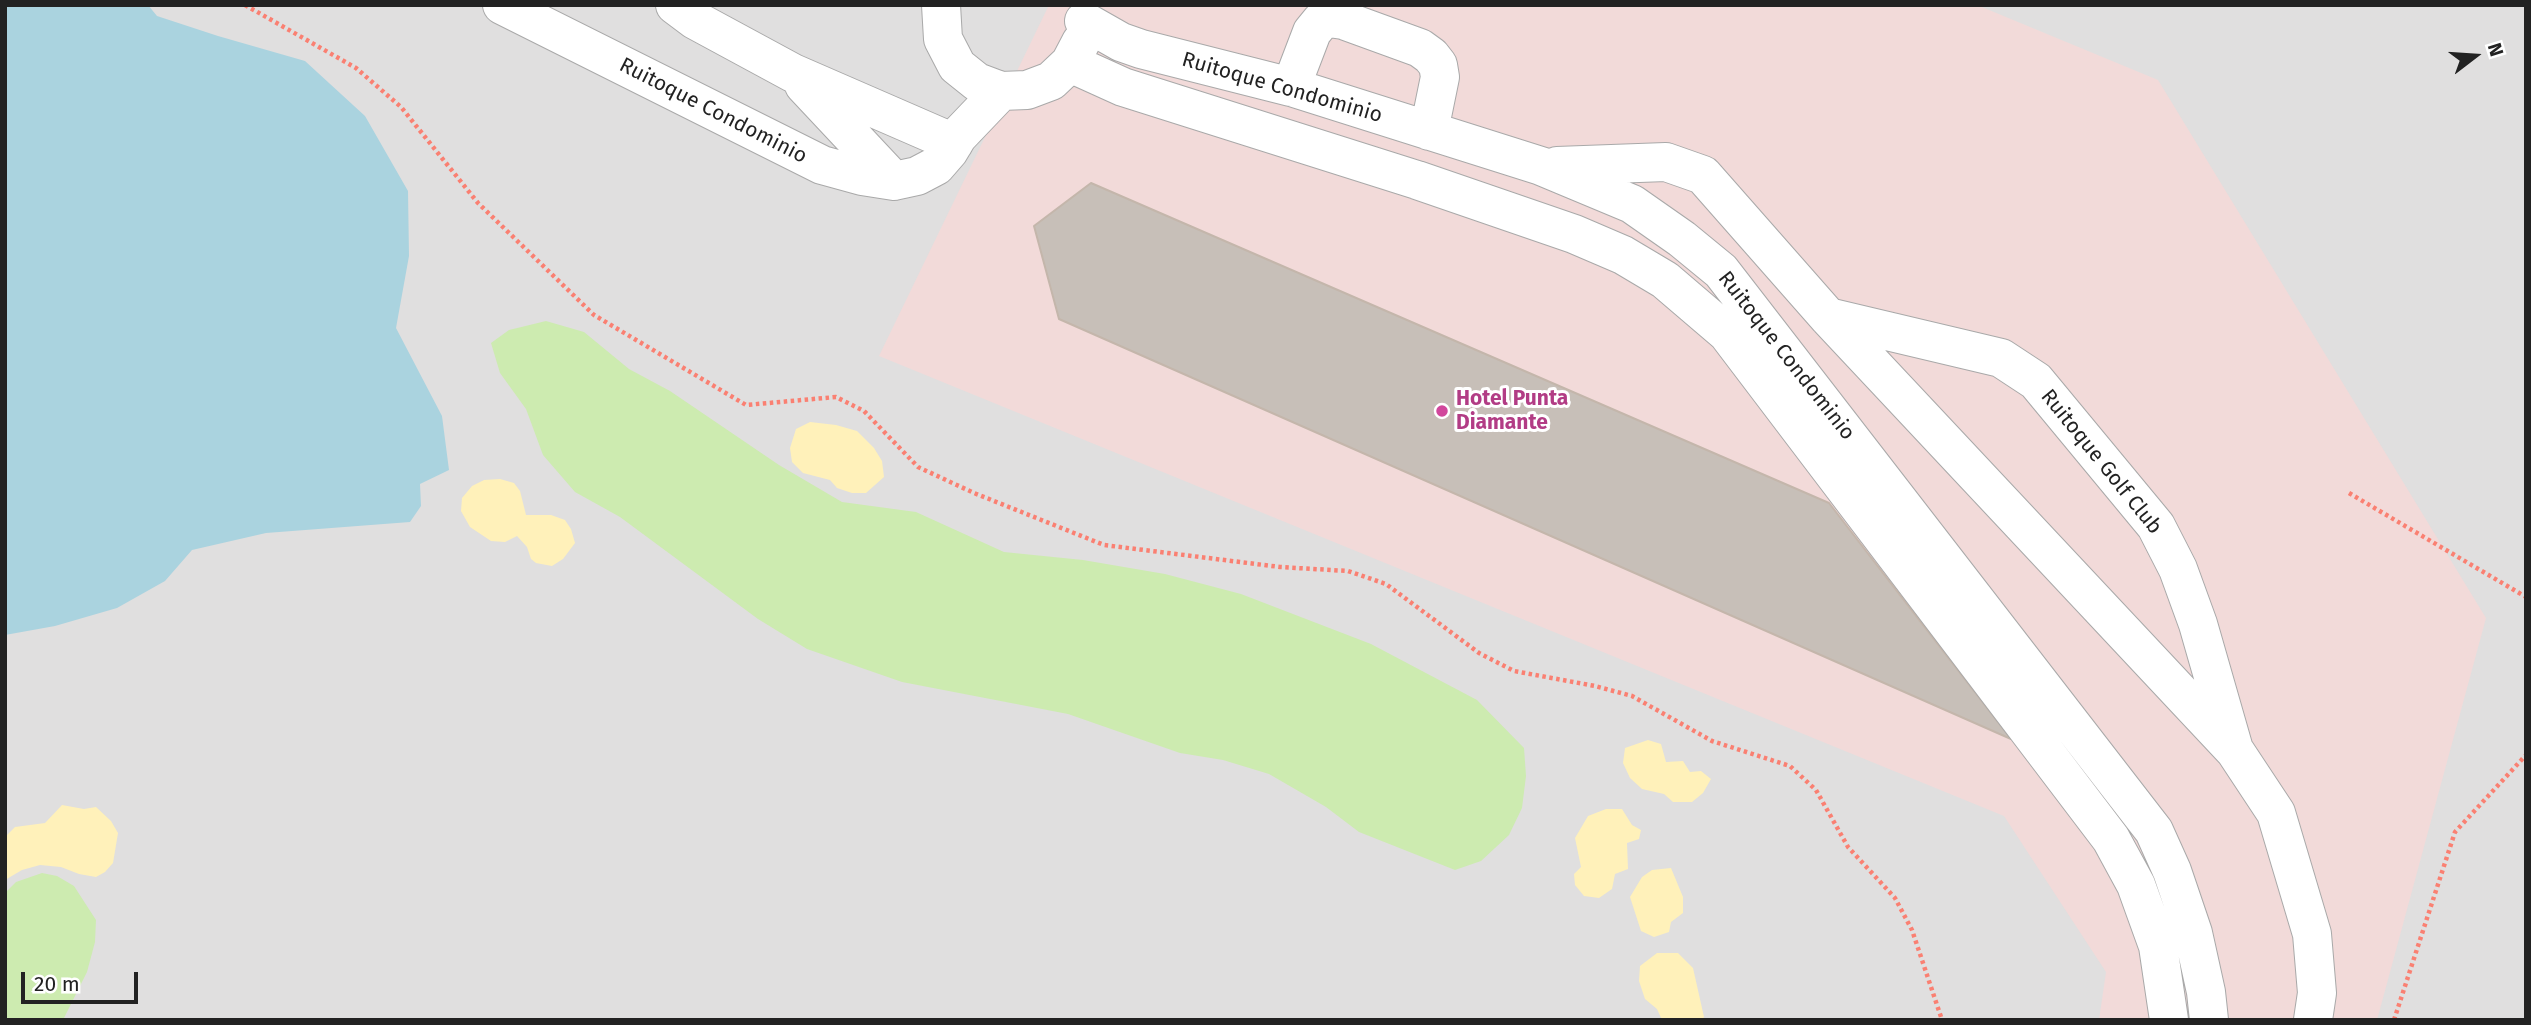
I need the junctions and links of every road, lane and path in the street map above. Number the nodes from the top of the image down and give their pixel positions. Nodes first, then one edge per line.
1 (245, 5) edge
2 (502, 5) edge
3 (675, 5) edge
4 (942, 6) edge
5 (1082, 13) edge
6 (1070, 63) junction
7 (957, 66) junction
8 (793, 73) junction
9 (1291, 87) junction
10 (1001, 91) junction
11 (1429, 131) junction
12 (956, 139) junction
13 (1541, 166) junction
14 (894, 181) junction
15 (1828, 317) junction
16 (2349, 493) dead end
17 (2526, 597) edge
18 (2235, 751) junction
19 (2526, 755) edge
20 (1942, 1020) edge
21 (2169, 1020) edge
22 (2209, 1020) edge
23 (2314, 1020) edge
24 (2394, 1020) edge

1 - 20 path
2 - 14 street, Ruitoque Condominio
3 - 8 street
4 - 7 street
5 - 6 street, Ruitoque Condominio
5 - 9 street, Ruitoque Condominio
6 - 10 street
6 - 21 street, Ruitoque Condominio
7 - 10 street
7 - 12 street
8 - 12 street
8 - 14 street
9 - 11 street, Ruitoque Condominio
9 - 11 street
10 - 12 street, Ruitoque Condominio
11 - 13 street, Ruitoque Condominio
12 - 14 street, Ruitoque Condominio
13 - 15 street, Ruitoque Golf Club
13 - 22 street, Ruitoque Condominio
15 - 18 street, Ruitoque Golf Club
15 - 18 street, Ruitoque Golf Club
16 - 17 path
18 - 23 street, Ruitoque Golf Club
19 - 24 path

